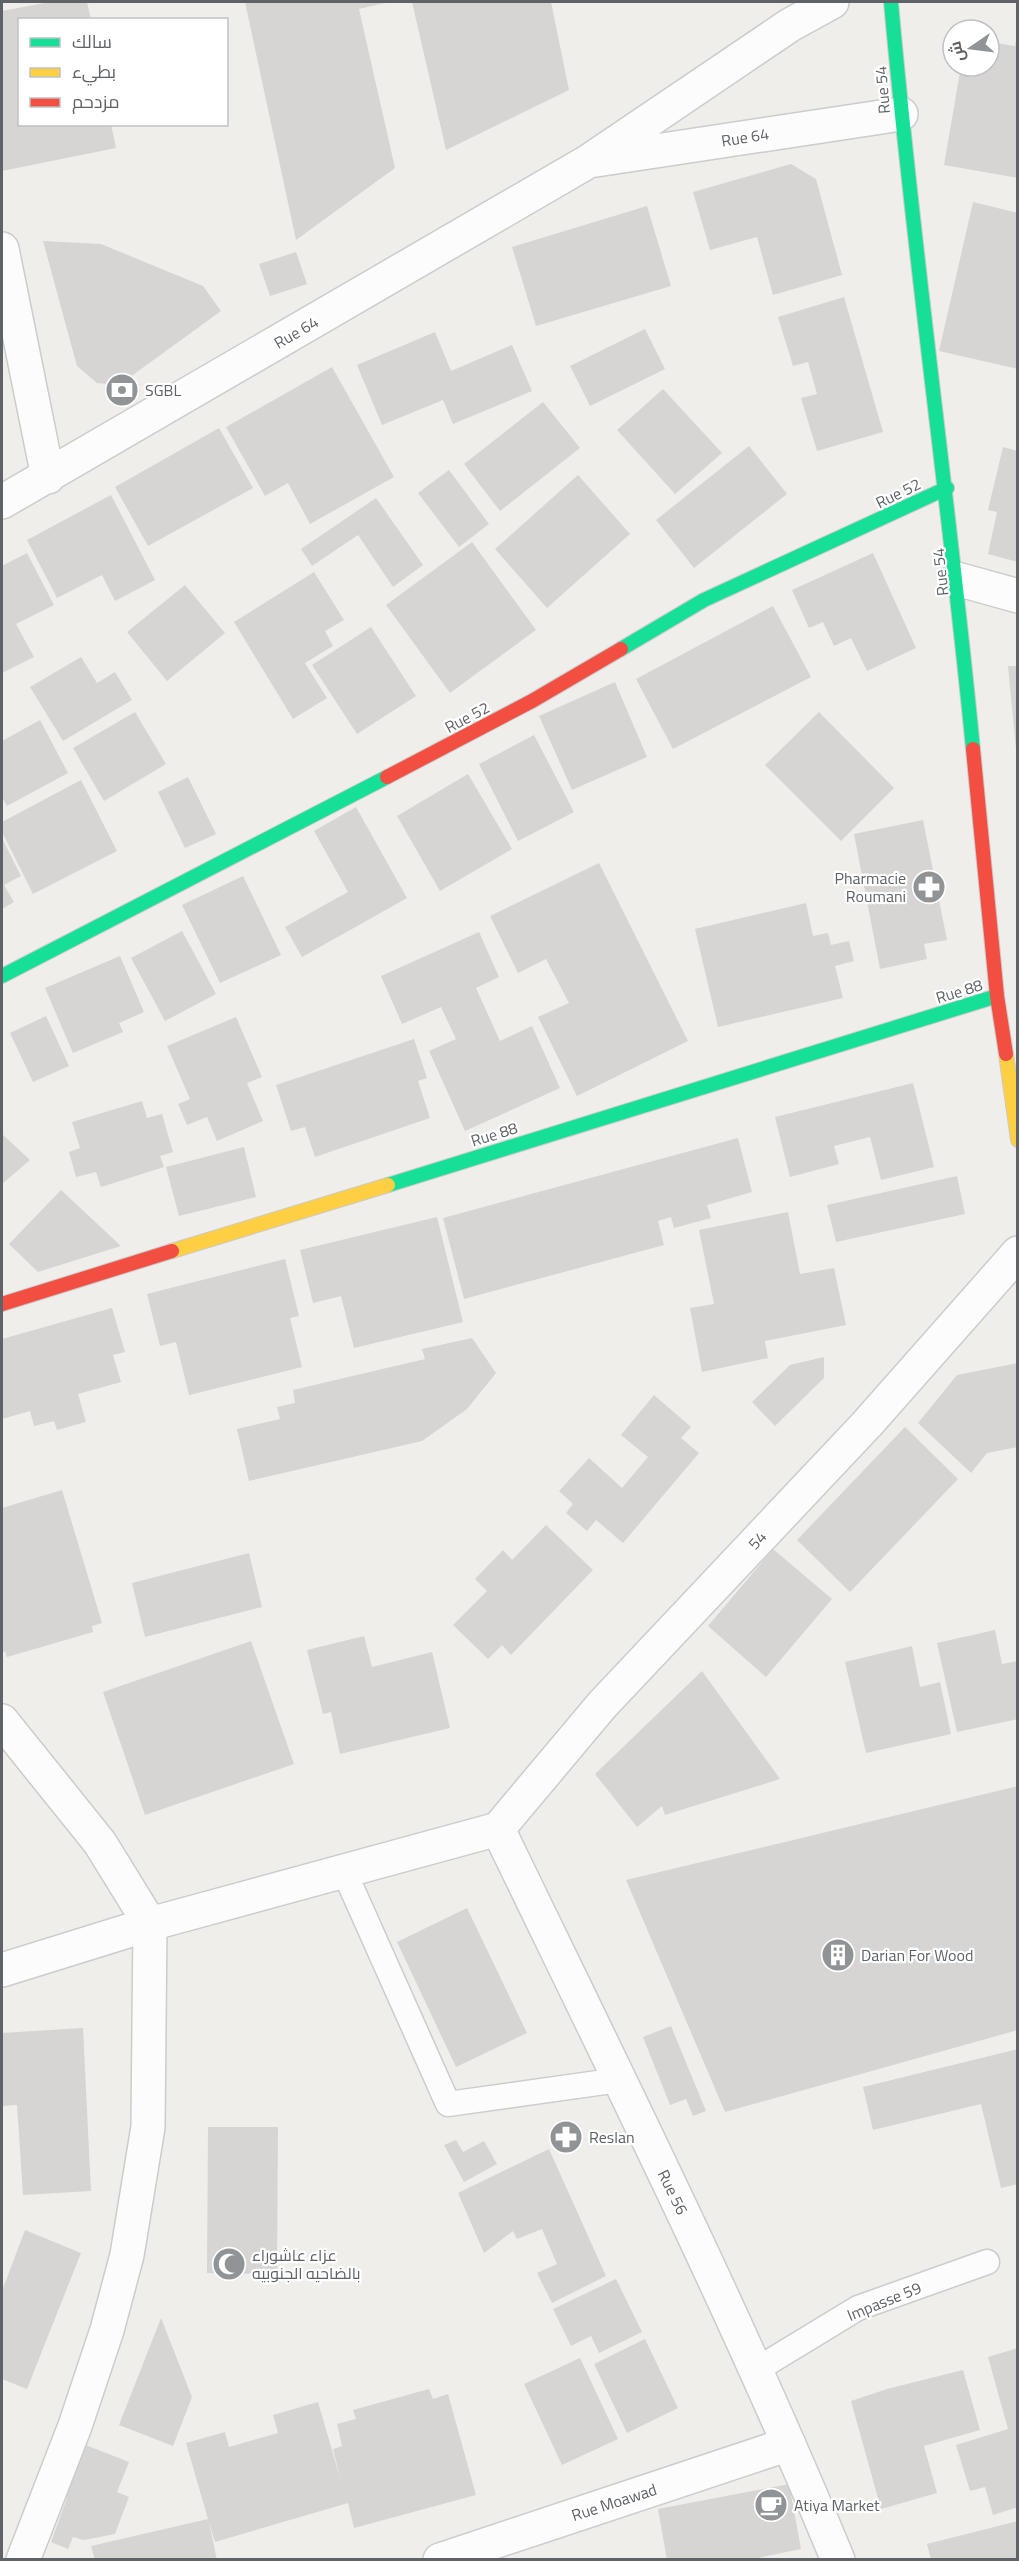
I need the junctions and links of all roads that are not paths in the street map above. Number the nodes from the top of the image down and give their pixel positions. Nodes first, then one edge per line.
1 (832, 2) edge
2 (891, 2) edge
3 (901, 114) junction
4 (589, 161) junction
5 (2, 249) edge
6 (48, 477) junction
7 (947, 488) junction
8 (2, 502) edge
9 (957, 579) junction
10 (1017, 596) edge
11 (2, 975) edge
12 (997, 996) junction
13 (1017, 1140) edge
14 (1017, 1253) edge
15 (2, 1304) edge
16 (2, 1721) edge
17 (498, 1828) junction
18 (344, 1871) junction
19 (150, 1923) junction
20 (2, 1970) edge
21 (619, 2080) junction
22 (987, 2262) dead end
23 (756, 2370) junction
24 (789, 2444) junction
25 (23, 2559) edge
26 (440, 2559) edge
27 (838, 2559) edge

1 - 4 street, Rue 64
2 - 3 street, Rue 54
3 - 4 street, Rue 64
3 - 7 street, Rue 54
4 - 6 street, Rue 64
5 - 6 street
6 - 8 street, Rue 64
7 - 9 street, Rue 54
7 - 11 street, Rue 52
9 - 10 street
9 - 12 street, Rue 54
12 - 13 street, Rue 54
12 - 15 street, Rue 88
14 - 17 street, 54
16 - 19 street
17 - 18 street
17 - 21 street, Rue 56
18 - 19 street
18 - 21 lane
19 - 20 street
19 - 25 street
21 - 23 street, Rue 56
22 - 23 lane, Impasse 59
23 - 24 street, Rue 56
24 - 26 street, Rue Moawad
24 - 27 street, Rue 56

